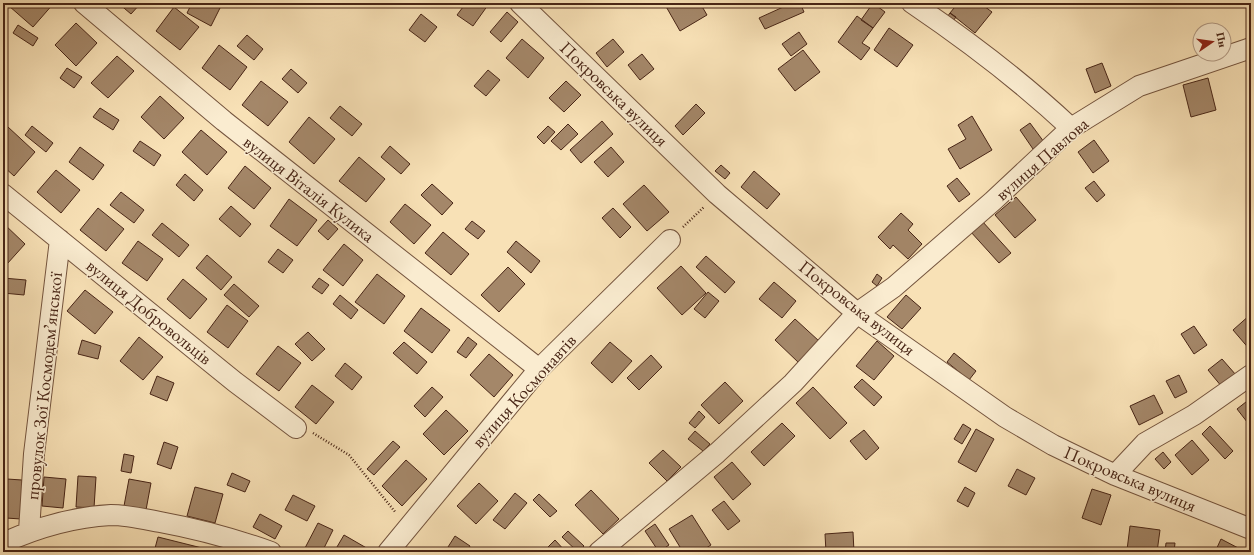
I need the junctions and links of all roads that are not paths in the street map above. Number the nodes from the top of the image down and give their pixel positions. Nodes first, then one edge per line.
1 (84, 3) edge
2 (520, 3) edge
3 (912, 3) edge
4 (1251, 48) edge
5 (1071, 128) junction
6 (3, 194) edge
7 (60, 240) junction
8 (670, 240) road end
9 (857, 313) junction
10 (538, 369) junction
11 (1251, 375) edge
12 (296, 428) road end
13 (1115, 475) junction
14 (1251, 529) edge
15 (29, 531) junction
16 (3, 543) edge
17 (271, 552) edge
18 (388, 552) edge
19 (599, 552) edge

1 - 10 street, вулиця Віталія Кулика
2 - 9 street, Покровська вулиця
3 - 5 street
4 - 5 street, вулиця Павлова
5 - 9 street, вулиця Павлова
6 - 7 street, вулиця Добровольців
7 - 12 street, вулиця Добровольців
7 - 15 street, провулок Зої Космодемʼянської
8 - 10 street, вулиця Космонавтів
9 - 13 street, Покровська вулиця
9 - 19 street, вулиця Павлова
10 - 18 street, вулиця Космонавтів
11 - 13 street
13 - 14 street, Покровська вулиця
15 - 16 street
15 - 17 street

